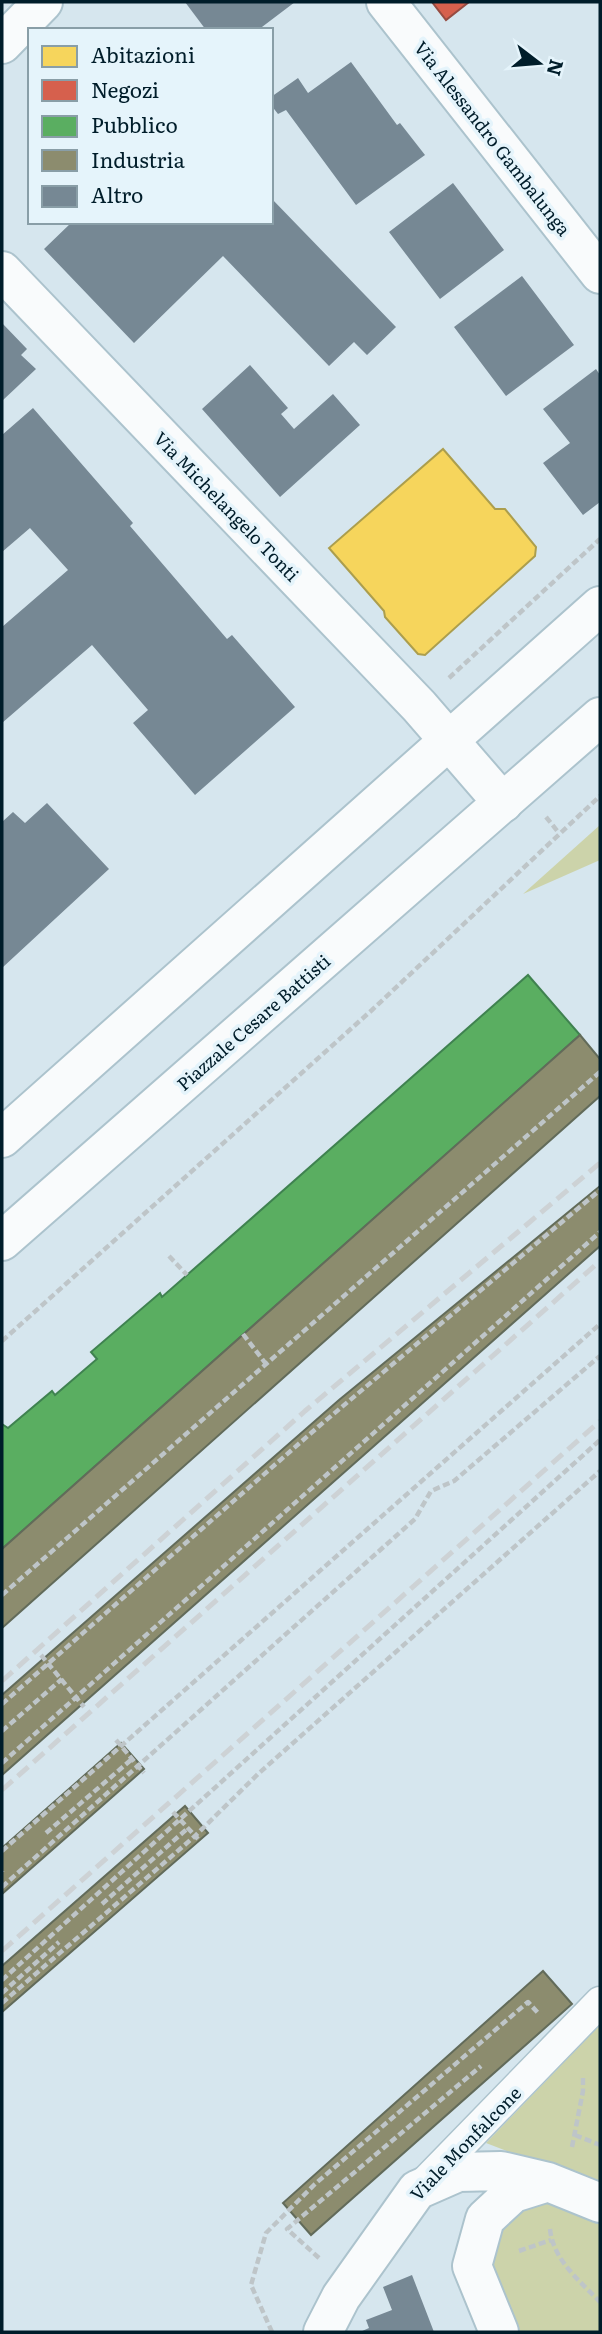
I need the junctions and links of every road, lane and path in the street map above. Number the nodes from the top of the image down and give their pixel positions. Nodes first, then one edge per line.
1 (43, 2) edge
2 (386, 2) edge
3 (2, 44) edge
4 (2, 271) edge
5 (600, 274) edge
6 (600, 606) edge
7 (600, 717) edge
8 (450, 742) junction
9 (600, 796) edge
10 (503, 803) junction
11 (600, 1072) edge
12 (2, 1138) edge
13 (600, 1190) edge
14 (600, 1232) edge
15 (2, 1241) edge
16 (169, 1256) dead end
17 (187, 1275) dead end
18 (600, 1324) edge
19 (243, 1334) dead end
20 (2, 1341) edge
21 (600, 1356) edge
22 (267, 1364) junction
23 (600, 1440) edge
24 (600, 1471) edge
25 (2, 1595) edge
26 (41, 1655) dead end
27 (49, 1663) junction
28 (62, 1679) junction
29 (77, 1698) junction
30 (2, 1704) edge
31 (84, 1707) dead end
32 (2, 1731) edge
33 (116, 1740) dead end
34 (121, 1745) junction
35 (132, 1759) junction
36 (2, 1763) edge
37 (138, 1766) junction
38 (144, 1773) dead end
39 (173, 1812) dead end
40 (179, 1818) junction
41 (188, 1828) junction
42 (46, 1833) dead end
43 (197, 1838) junction
44 (2, 1851) edge
45 (2, 1887) edge
46 (102, 1904) dead end
47 (59, 1942) dead end
48 (2, 1980) edge
49 (2, 1993) edge
50 (600, 2002) edge
51 (2, 2003) edge
52 (540, 2017) dead end
53 (489, 2059) dead end
54 (575, 2135) dead end
55 (600, 2145) edge
56 (548, 2182) junction
57 (417, 2190) junction
58 (600, 2203) edge
59 (349, 2285) junction
60 (272, 2332) edge
61 (323, 2332) edge
62 (499, 2332) edge

1 - 3 street
2 - 5 street, Via Alessandro Gambalunga
4 - 8 street, Via Michelangelo Tonti
6 - 8 street
7 - 10 street, Piazzale Cesare Battisti
8 - 10 street
8 - 12 street
9 - 20 path
10 - 15 street, Piazzale Cesare Battisti
11 - 22 path
13 - 27 path
14 - 29 path
16 - 17 path
18 - 34 path
19 - 22 path
21 - 37 path
22 - 25 path
23 - 40 path
24 - 43 path
26 - 27 path
27 - 28 path
27 - 30 path
28 - 29 path
28 - 32 path
29 - 31 path
29 - 36 path
33 - 34 path
34 - 35 path
34 - 44 path
35 - 37 path
35 - 42 path
37 - 38 path
37 - 45 path
39 - 40 path
40 - 41 path
40 - 48 path
41 - 43 path
41 - 46 path
43 - 51 path
47 - 49 path
50 - 57 street, Viale Monfalcone
52 - 60 path
53 - 59 path
54 - 55 path
56 - 57 street
56 - 58 street
56 - 62 street
57 - 59 street, Viale Monfalcone
59 - 61 street, Viale Monfalcone

